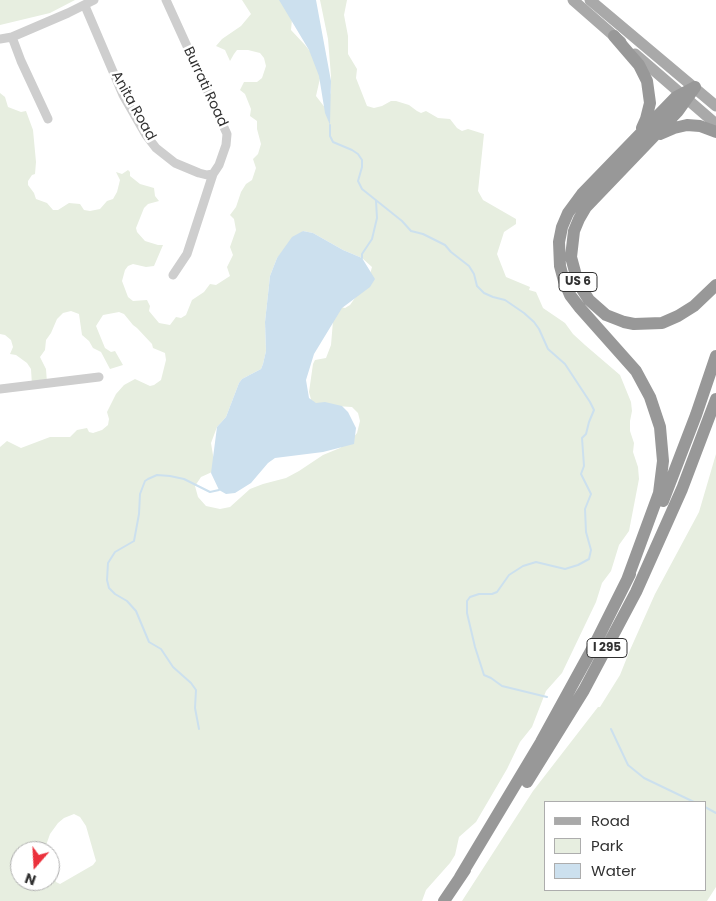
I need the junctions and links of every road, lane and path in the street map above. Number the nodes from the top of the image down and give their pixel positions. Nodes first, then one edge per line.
1 (94, 0) edge
2 (166, 0) edge
3 (573, 0) edge
4 (590, 0) edge
5 (85, 6) junction
6 (614, 36) junction
7 (12, 37) junction
8 (0, 39) edge
9 (695, 87) junction
10 (684, 97) junction
11 (716, 106) edge
12 (48, 119) dead end
13 (716, 124) edge
14 (716, 132) edge
15 (634, 140) junction
16 (648, 142) junction
17 (213, 174) junction
18 (174, 275) dead end
19 (716, 285) edge
20 (716, 356) edge
21 (99, 378) dead end
22 (0, 389) edge
23 (716, 399) edge
24 (627, 580) junction
25 (460, 877) junction
26 (444, 901) edge

1 - 5 street
2 - 17 street, Burrati Road
3 - 6 main road
4 - 9 main road
5 - 7 street
5 - 17 street, Anita Road
6 - 10 main road
6 - 15 highway
7 - 8 street
7 - 12 street
9 - 10 highway
9 - 11 main road
10 - 13 main road
10 - 15 highway
10 - 16 highway
14 - 16 highway
15 - 24 highway
16 - 19 highway, US 6
17 - 18 street, Burrati Road
20 - 24 highway
21 - 22 street
23 - 25 highway, I 295
24 - 25 highway
25 - 26 highway, I 295

